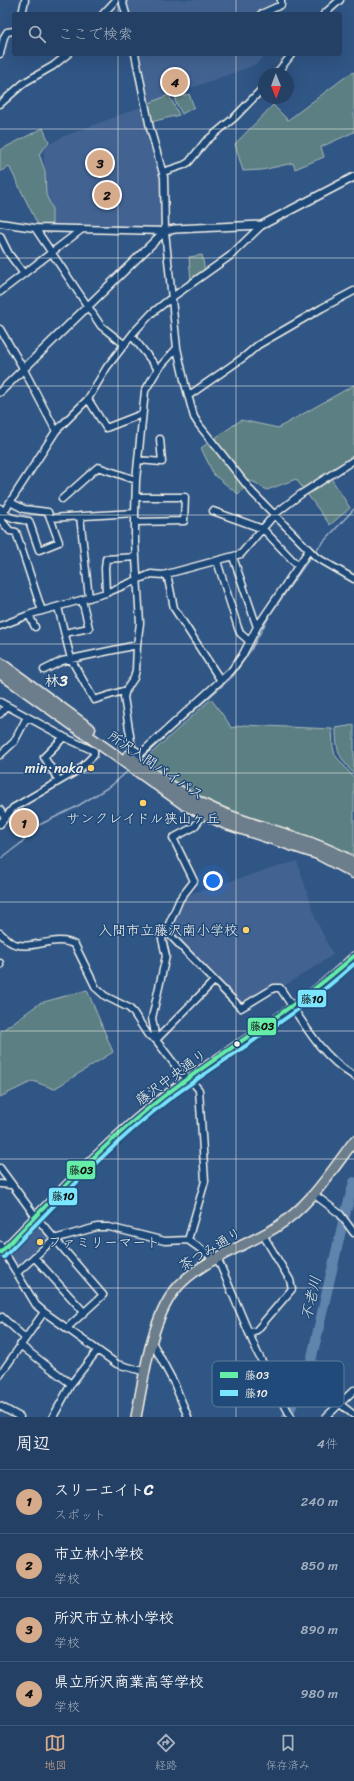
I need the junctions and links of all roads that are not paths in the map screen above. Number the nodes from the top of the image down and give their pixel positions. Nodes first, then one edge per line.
1 (24, 0) edge
2 (116, 0) edge
3 (122, 0) edge
4 (281, 0) edge
5 (340, 0) edge
6 (22, 12) edge
7 (105, 12) edge
8 (125, 12) edge
9 (262, 12) edge
10 (326, 12) edge
11 (12, 31) edge
12 (0, 54) edge
13 (66, 56) edge
14 (135, 56) edge
15 (290, 56) edge
16 (280, 68) edge
17 (258, 93) edge
18 (0, 104) edge
19 (163, 172) junction
20 (354, 176) edge
21 (0, 223) edge
22 (262, 225) junction
23 (35, 228) junction
24 (81, 230) junction
25 (165, 231) junction
26 (0, 236) edge
27 (52, 252) junction
28 (24, 274) junction
29 (354, 291) edge
30 (0, 292) edge
31 (171, 298) junction
32 (88, 305) junction
33 (0, 329) edge
34 (132, 336) junction
35 (125, 345) junction
36 (177, 348) junction
37 (24, 368) junction
38 (158, 369) junction
39 (0, 392) edge
40 (188, 396) junction
41 (88, 399) junction
42 (142, 414) junction
43 (56, 431) junction
44 (160, 439) dead end
45 (138, 460) junction
46 (354, 460) edge
47 (136, 480) junction
48 (136, 497) junction
49 (62, 499) dead end
50 (10, 502) junction
51 (1, 510) edge
52 (213, 510) dead end
53 (135, 513) junction
54 (275, 514) junction
55 (80, 516) junction
56 (50, 518) junction
57 (0, 520) edge
58 (135, 522) junction
59 (263, 529) junction
60 (309, 550) junction
61 (233, 556) junction
62 (136, 558) junction
63 (217, 561) junction
64 (298, 566) junction
65 (167, 574) junction
66 (137, 579) junction
67 (354, 579) edge
68 (106, 593) junction
69 (89, 598) junction
70 (82, 600) junction
71 (58, 607) junction
72 (42, 611) junction
73 (29, 615) junction
74 (0, 626) edge
75 (35, 627) dead end
76 (257, 627) junction
77 (65, 633) junction
78 (249, 641) junction
79 (137, 645) junction
80 (71, 659) junction
81 (0, 663) edge
82 (44, 670) dead end
83 (0, 672) edge
84 (221, 681) junction
85 (126, 690) junction
86 (0, 702) edge
87 (7, 706) junction
88 (0, 714) edge
89 (27, 717) junction
90 (83, 732) junction
91 (64, 737) junction
92 (76, 742) junction
93 (0, 755) edge
94 (135, 762) junction
95 (59, 781) junction
96 (0, 810) edge
97 (206, 811) junction
98 (5, 818) junction
99 (0, 824) edge
100 (354, 864) edge
101 (354, 873) edge
102 (166, 931) junction
103 (0, 933) edge
104 (354, 956) edge
105 (214, 981) junction
106 (293, 1007) junction
107 (156, 1040) junction
108 (354, 1076) edge
109 (188, 1079) junction
110 (354, 1141) edge
111 (0, 1168) edge
112 (0, 1184) edge
113 (11, 1185) junction
114 (315, 1195) junction
115 (36, 1217) junction
116 (353, 1231) edge
117 (263, 1235) junction
118 (54, 1239) junction
119 (188, 1240) junction
120 (1, 1249) edge
121 (34, 1258) junction
122 (216, 1259) junction
123 (18, 1272) junction
124 (44, 1312) junction
125 (84, 1312) junction
126 (0, 1319) edge
127 (67, 1328) junction
128 (249, 1333) junction
129 (25, 1338) junction
130 (152, 1342) junction
131 (20, 1345) junction
132 (97, 1350) junction
133 (262, 1361) edge
134 (146, 1372) junction
135 (0, 1375) edge
136 (71, 1384) junction
137 (354, 1390) edge
138 (344, 1400) edge
139 (0, 1406) edge
140 (285, 1407) edge
141 (337, 1407) edge
142 (344, 1407) edge
143 (354, 1415) edge
144 (20, 1417) edge
145 (52, 1417) edge
146 (136, 1417) edge
147 (188, 1417) edge
148 (291, 1417) edge
149 (326, 1417) edge

1 - 6 street
2 - 7 street
3 - 8 street
4 - 9 street
5 - 10 street
11 - 12 street
13 - 18 street
14 - 19 street
15 - 16 street
17 - 19 street
19 - 25 street
20 - 22 street
21 - 23 street
22 - 25 street
22 - 31 street
23 - 24 street
23 - 27 street
24 - 25 street
24 - 27 street
25 - 31 street
25 - 32 street
26 - 28 street
27 - 28 street
27 - 32 street
28 - 30 street
29 - 40 street
31 - 34 street
31 - 36 street
32 - 35 street
32 - 37 street
33 - 37 street
34 - 35 street
34 - 38 street
35 - 41 street
36 - 38 street
36 - 40 street
37 - 39 street
37 - 43 street
38 - 42 street
40 - 54 street
41 - 42 street
41 - 43 street
42 - 45 street
43 - 50 street
44 - 45 street
45 - 47 street
46 - 54 street
47 - 48 street
47 - 49 street
48 - 53 street
48 - 58 street
50 - 51 street
50 - 56 street
51 - 56 street
51 - 57 street
52 - 59 street
53 - 55 street
53 - 58 street
54 - 59 street
54 - 60 street
55 - 56 street
55 - 69 street
57 - 72 street
58 - 62 street
59 - 61 street
59 - 64 street
60 - 64 street
60 - 67 street
61 - 63 street
61 - 76 street
62 - 66 street
62 - 68 street
63 - 65 street
63 - 78 street
64 - 76 street
65 - 66 street
65 - 84 street
66 - 68 street
66 - 79 street
68 - 69 street
69 - 70 street
70 - 71 street
70 - 77 street
71 - 72 street
71 - 77 street
72 - 73 street
73 - 74 street
73 - 75 street
76 - 78 street
77 - 80 street
78 - 84 street
79 - 80 street
79 - 85 street
80 - 82 street
80 - 85 street
81 - 94 highway, 所沢入間バイパス
83 - 90 highway, 所沢入間バイパス
84 - 94 street
85 - 94 street
86 - 87 street
87 - 88 street
87 - 89 street
89 - 91 street
89 - 93 street
90 - 92 street
90 - 94 highway, 所沢入間バイパス
91 - 92 street
91 - 95 street
92 - 95 street
94 - 97 highway, 所沢入間バイパス
95 - 98 street
96 - 98 street
97 - 100 highway, 所沢入間バイパス
97 - 101 highway, 所沢入間バイパス
97 - 102 street
98 - 99 street
102 - 105 street
102 - 107 street
103 - 107 street
104 - 106 street, 藤沢中央通り
105 - 106 street
105 - 107 street
106 - 108 street
106 - 109 street, 藤沢中央通り
107 - 109 street
109 - 115 street, 藤沢中央通り
109 - 119 street
110 - 114 main road, 茶つみ通り
111 - 113 street
112 - 113 street
113 - 115 street
114 - 116 street
114 - 117 main road, 茶つみ通り
115 - 118 street
115 - 120 street, 藤沢中央通り
117 - 122 main road, 茶つみ通り
117 - 128 street
118 - 119 street
118 - 121 street
118 - 125 street
119 - 122 street
120 - 123 street
121 - 123 street
121 - 125 street
122 - 128 street
122 - 130 main road, 茶つみ通り
123 - 124 street
124 - 127 street
124 - 129 street
125 - 127 street
126 - 129 street
127 - 132 street
128 - 133 street
129 - 131 street
130 - 134 main road, 茶つみ通り
130 - 147 street
131 - 135 street
131 - 136 street
132 - 134 street
132 - 136 street
134 - 146 main road, 茶つみ通り
136 - 145 street
137 - 138 street
139 - 144 street
140 - 148 street
141 - 149 street
142 - 143 street

